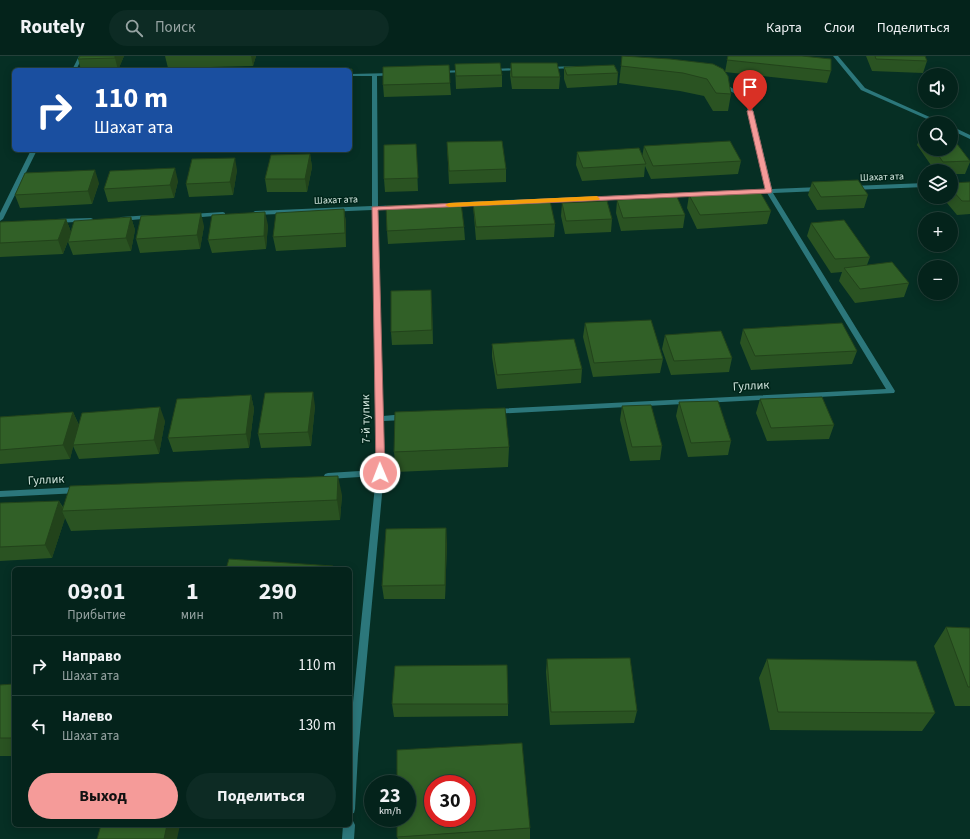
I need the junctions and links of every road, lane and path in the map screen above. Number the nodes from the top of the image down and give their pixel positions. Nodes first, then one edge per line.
1 (81, 56) edge
2 (835, 56) edge
3 (75, 68) edge
4 (544, 68) edge
5 (582, 68) edge
6 (528, 69) edge
7 (482, 70) edge
8 (474, 71) edge
9 (436, 72) edge
10 (374, 74) junction
11 (397, 74) edge
12 (352, 75) edge
13 (712, 79) edge
14 (924, 116) edge
15 (958, 131) edge
16 (970, 137) edge
17 (33, 152) edge
18 (918, 185) edge
19 (847, 188) edge
20 (823, 189) edge
21 (769, 191) junction
22 (745, 192) edge
23 (714, 194) edge
24 (493, 203) edge
25 (501, 203) edge
26 (446, 205) edge
27 (406, 207) edge
28 (375, 208) junction
29 (247, 213) edge
30 (231, 214) edge
31 (183, 216) edge
32 (159, 217) edge
33 (0, 219) edge
34 (112, 219) edge
35 (96, 220) edge
36 (48, 222) edge
37 (8, 223) edge
38 (0, 224) edge
39 (490, 413) edge
40 (411, 417) edge
41 (379, 419) junction
42 (380, 473) junction
43 (317, 477) edge
44 (87, 489) edge
45 (0, 494) edge
46 (352, 778) edge
47 (349, 827) edge
48 (348, 839) edge

1 - 3 street
2 - 14 street
4 - 5 street
6 - 7 street
8 - 9 street
10 - 11 street
10 - 12 street
10 - 28 street, 7-й тупик
13 - 21 street
15 - 16 street
17 - 33 street
18 - 19 street, Шахат ата
20 - 21 street
21 - 22 street
21 - 39 street, Гуллик
23 - 25 street
24 - 26 street
27 - 28 street, Шахат ата
28 - 29 street, Шахат ата
28 - 41 street, 7-й тупик
30 - 31 street
32 - 34 street
35 - 36 street
37 - 38 street
40 - 41 street
41 - 42 street, 7-й тупик
42 - 43 street
42 - 46 street, 7-й тупик
44 - 45 street, Гуллик
47 - 48 street

